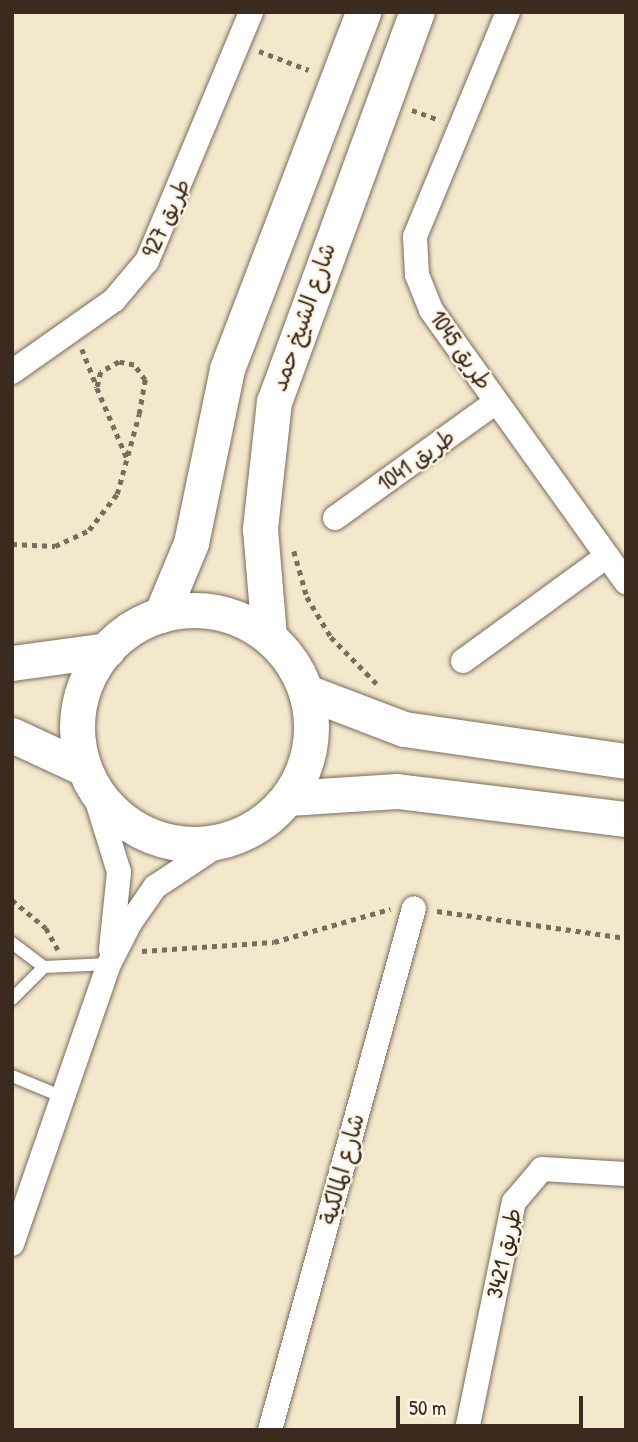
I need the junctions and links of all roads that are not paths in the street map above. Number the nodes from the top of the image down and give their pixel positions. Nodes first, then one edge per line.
1 (251, 12) edge
2 (363, 12) edge
3 (417, 12) edge
4 (508, 12) edge
5 (12, 372) edge
6 (496, 402) junction
7 (335, 518) dead end
8 (607, 556) junction
9 (626, 582) edge
10 (162, 615) junction
11 (269, 636) junction
12 (107, 650) junction
13 (463, 661) dead end
14 (12, 663) edge
15 (307, 692) junction
16 (12, 735) edge
17 (626, 761) edge
18 (87, 777) junction
19 (288, 798) junction
20 (626, 819) edge
21 (224, 841) junction
22 (414, 908) road end
23 (12, 943) edge
24 (109, 964) junction
25 (44, 967) junction
26 (12, 999) edge
27 (12, 1076) edge
28 (63, 1097) junction
29 (626, 1174) edge
30 (17, 1214) edge
31 (12, 1244) edge
32 (270, 1430) edge
33 (467, 1430) edge

1 - 5 street, طريق 927
2 - 10 main road
3 - 11 main road, شارع الشيخ حمد
4 - 6 street, طريق 1045
6 - 7 street, طريق 1041
6 - 8 street, طريق 1045
8 - 9 street, طريق 1045
8 - 13 street
10 - 11 main road
10 - 12 main road
11 - 15 main road
12 - 14 main road
12 - 18 main road
15 - 17 main road
15 - 19 main road
16 - 18 main road
18 - 21 main road
18 - 24 street
19 - 20 main road
19 - 21 main road
21 - 24 street
22 - 32 street, شارع المالكية
23 - 25 lane
24 - 25 lane
24 - 28 street
25 - 26 lane
27 - 28 lane
28 - 30 street
29 - 33 street, طريق 3421
30 - 31 street

